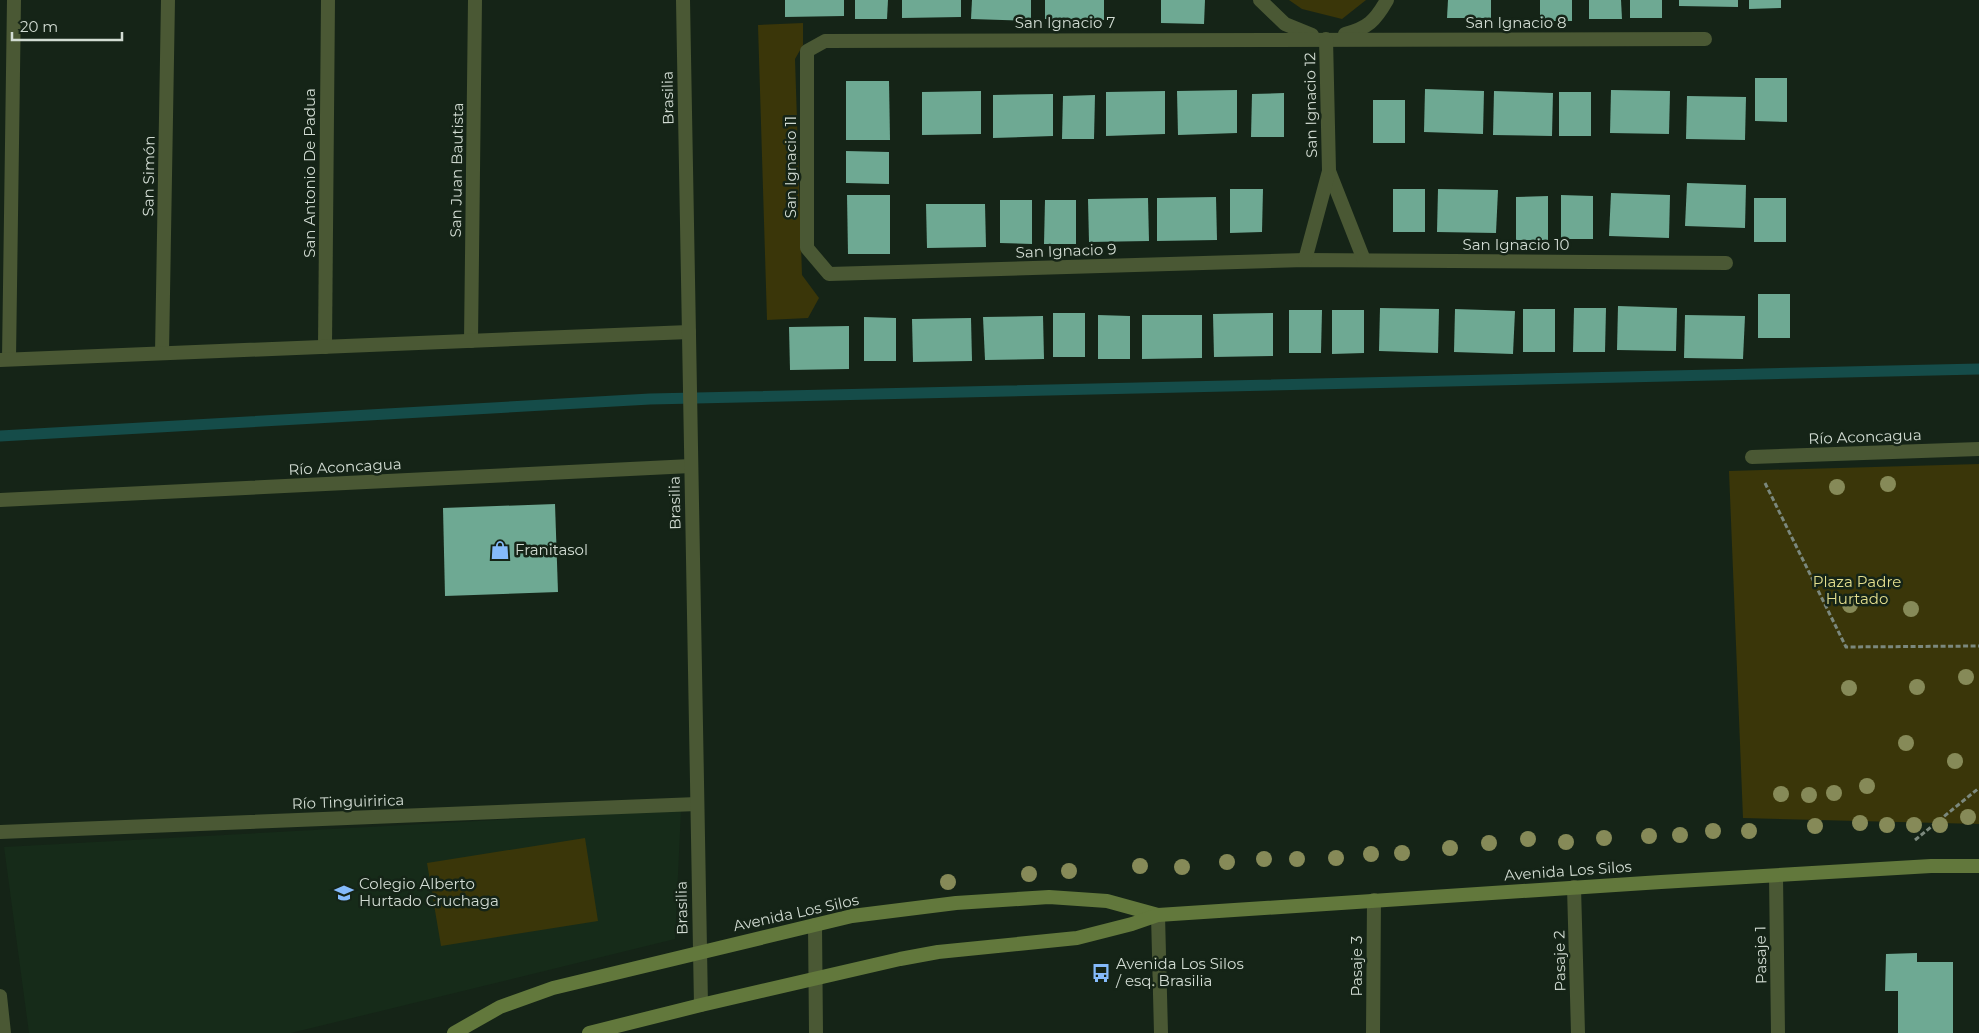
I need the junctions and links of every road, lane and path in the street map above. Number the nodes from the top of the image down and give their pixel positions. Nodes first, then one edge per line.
1 (14, 0) edge
2 (168, 0) edge
3 (328, 0) edge
4 (475, 0) edge
5 (682, 0) edge
6 (1260, 0) edge
7 (1387, 0) edge
8 (1326, 39) junction
9 (1705, 39) dead end
10 (808, 52) joint
11 (1329, 171) junction
12 (1305, 260) junction
13 (1364, 260) junction
14 (1726, 263) dead end
15 (829, 274) joint
16 (689, 332) junction
17 (471, 341) junction
18 (325, 347) junction
19 (162, 353) junction
20 (4, 359) edge
21 (1979, 449) edge
22 (1752, 457) joint
23 (691, 466) junction
24 (0, 500) edge
25 (1979, 646) edge
26 (1979, 788) edge
27 (697, 804) junction
28 (0, 832) edge
29 (1979, 866) edge
30 (1879, 869) junction
31 (1776, 876) junction
32 (1574, 887) junction
33 (1374, 900) junction
34 (1158, 915) junction
35 (815, 925) junction
36 (699, 952) junction
37 (815, 979) junction
38 (0, 996) edge
39 (701, 1005) junction
40 (4, 1033) edge
41 (454, 1033) edge
42 (589, 1033) edge
43 (816, 1033) edge
44 (1161, 1033) edge
45 (1372, 1033) edge
46 (1578, 1033) edge
47 (1778, 1033) edge

1 - 20 street
2 - 19 street, San Simón
3 - 18 street, San Antonio De Padua
4 - 17 street, San Juan Bautista
5 - 16 street, Brasilia
6 - 8 street, San Ignacio 12
7 - 8 street, San Ignacio 12
8 - 9 street, San Ignacio 8
8 - 10 street, San Ignacio 7
8 - 11 street, San Ignacio 12
10 - 15 street, San Ignacio 11
11 - 12 street, San Ignacio 12
11 - 13 street, San Ignacio 12
12 - 13 street, San Ignacio 10
12 - 15 street, San Ignacio 9
13 - 14 street, San Ignacio 10
16 - 17 street
16 - 23 street, Brasilia
17 - 18 street
18 - 19 street
19 - 20 street
21 - 22 street, Río Aconcagua
22 - 25 path
23 - 24 street, Río Aconcagua
23 - 27 street, Brasilia
26 - 30 path
27 - 28 street, Río Tinguiririca
27 - 36 street, Brasilia
29 - 30 main road, Avenida Los Silos
30 - 31 main road, Avenida Los Silos
31 - 32 main road, Avenida Los Silos
31 - 47 street, Pasaje 1
32 - 33 main road, Avenida Los Silos
32 - 46 street, Pasaje 2
33 - 34 main road, Avenida Los Silos
33 - 45 street, Pasaje 3
34 - 35 main road, Avenida Los Silos
34 - 37 main road, Avenida Los Silos
34 - 44 street
35 - 36 main road, Avenida Los Silos
35 - 37 street
36 - 39 street, Brasilia
36 - 41 main road, Avenida Los Silos
37 - 39 main road, Avenida Los Silos
37 - 43 street
38 - 40 street
39 - 42 main road, Avenida Los Silos

